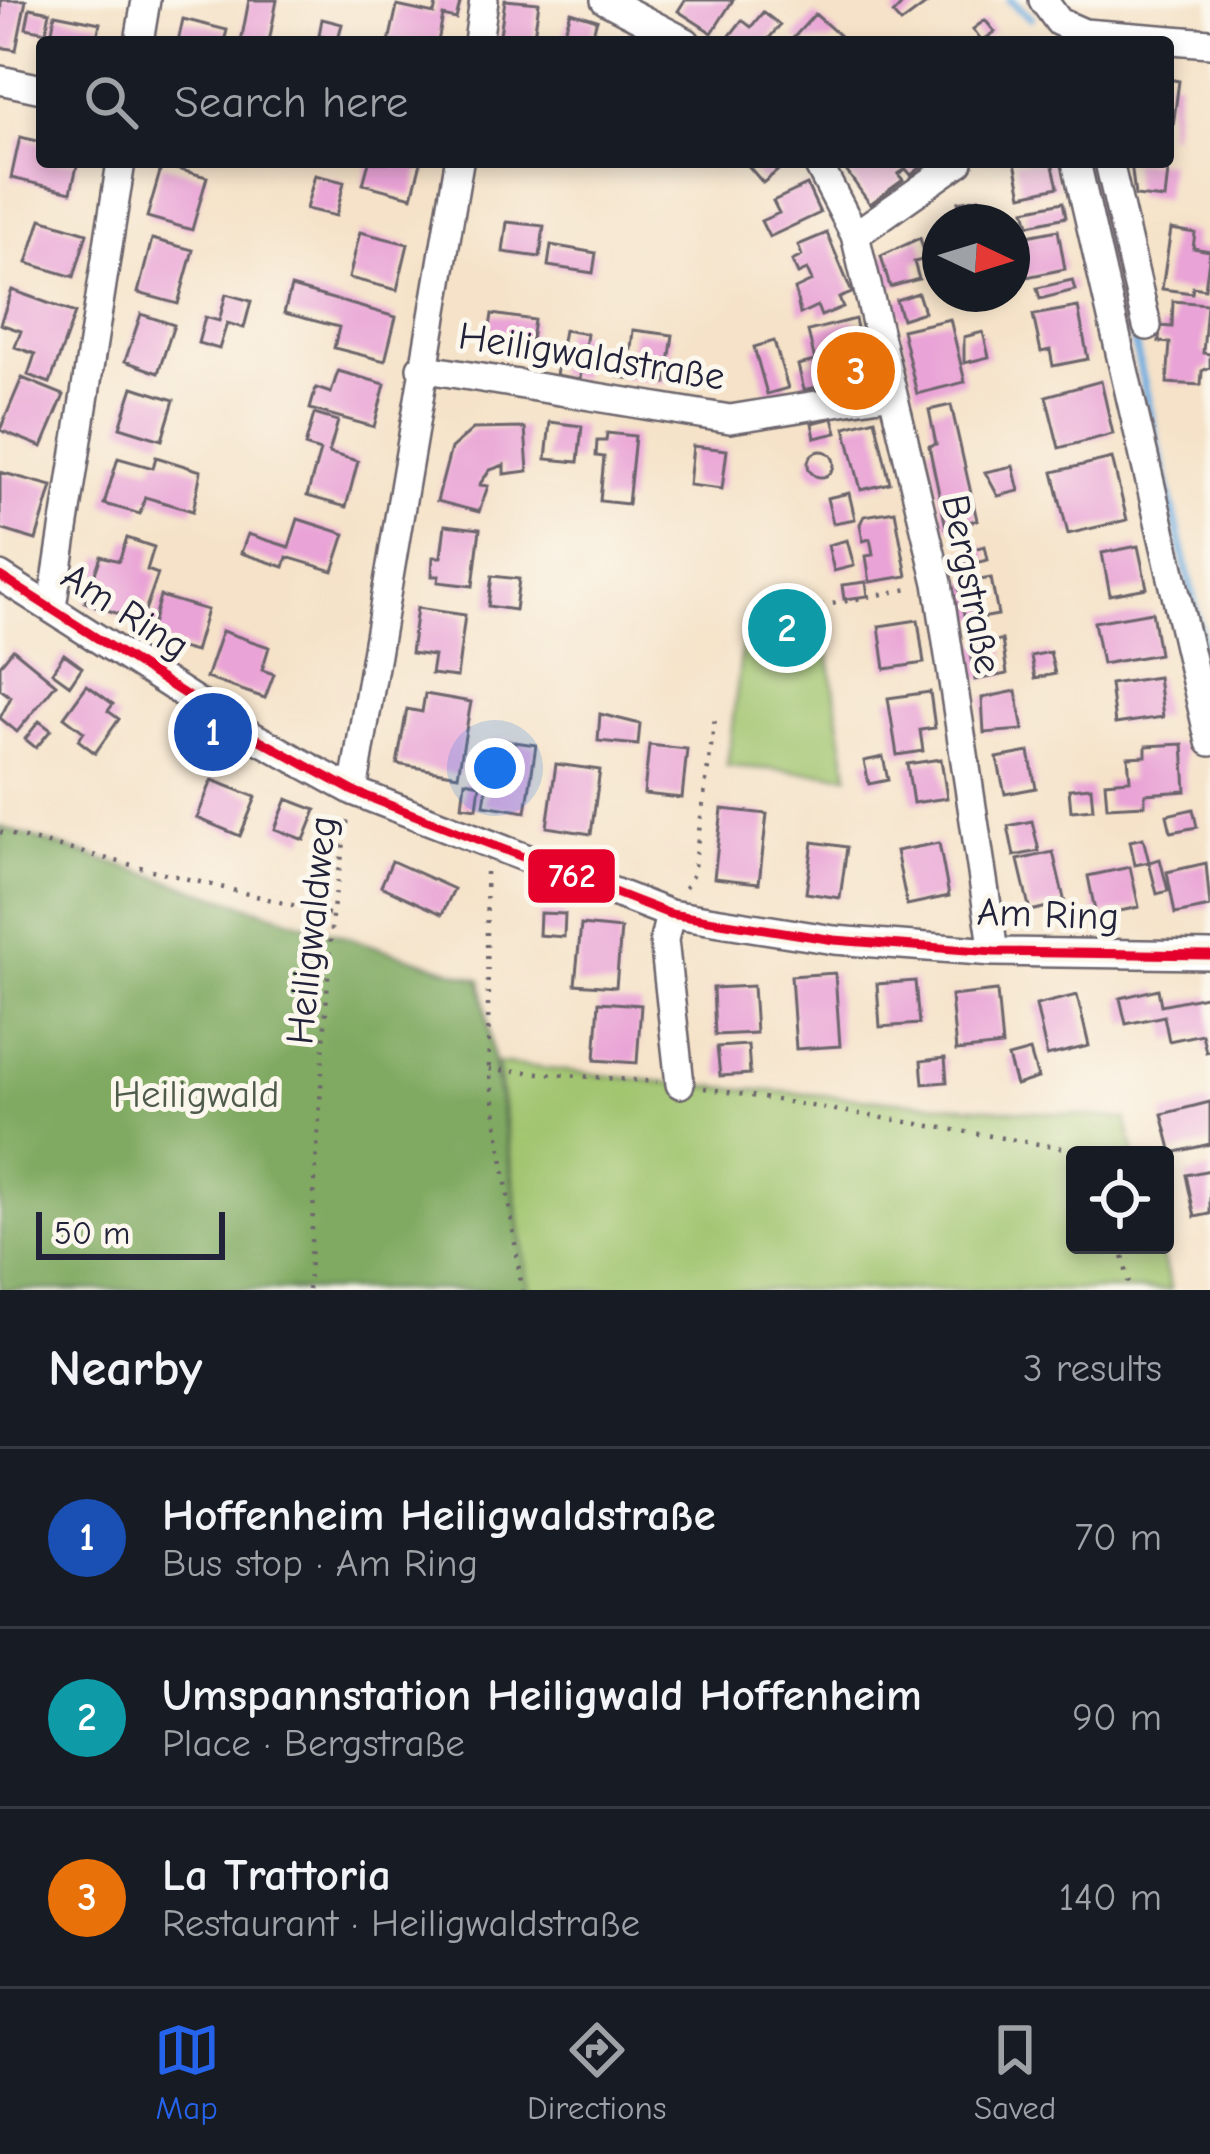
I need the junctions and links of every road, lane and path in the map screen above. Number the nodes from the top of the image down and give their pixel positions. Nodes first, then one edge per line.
1 (146, 0) edge
2 (484, 0) edge
3 (605, 0) edge
4 (1064, 28) edge
5 (141, 36) edge
6 (479, 36) edge
7 (674, 36) edge
8 (1137, 36) edge
9 (1174, 40) edge
10 (1210, 44) edge
11 (0, 80) edge
12 (36, 88) edge
13 (120, 168) edge
14 (458, 168) edge
15 (821, 168) edge
16 (950, 168) edge
17 (1077, 168) edge
18 (1109, 168) edge
19 (855, 235) junction
20 (1147, 326) dead end
21 (422, 368) junction
22 (892, 393) junction
23 (0, 576) edge
24 (938, 583) junction
25 (821, 606) dead end
26 (52, 607) junction
27 (716, 718) dead end
28 (1210, 742) edge
29 (353, 791) junction
30 (0, 832) edge
31 (485, 845) junction
32 (670, 914) junction
33 (332, 916) junction
34 (994, 952) junction
35 (1210, 955) edge
36 (489, 1069) junction
37 (680, 1084) junction
38 (1066, 1149) edge
39 (1123, 1254) edge
40 (308, 1290) edge
41 (522, 1290) edge
42 (1130, 1290) edge

1 - 5 street
2 - 6 street
3 - 7 street
4 - 8 street
9 - 10 street
11 - 12 street
13 - 26 street
14 - 21 street, Heiligwaldstraße
15 - 19 street, Bergstraße
16 - 19 street
17 - 28 street
18 - 20 street
19 - 22 street, Bergstraße
21 - 22 street, Heiligwaldstraße
21 - 29 street, Heiligwaldstraße
22 - 24 street, Bergstraße
23 - 26 street, Am Ring
24 - 25 path
24 - 34 street, Bergstraße
26 - 29 street, Am Ring
27 - 32 path
29 - 31 street, Am Ring
29 - 33 path, Heiligwaldweg
30 - 33 path
31 - 32 street, Am Ring
31 - 36 path
32 - 34 street, Am Ring
32 - 37 street
33 - 40 path, Heiligwaldweg
34 - 35 street, Am Ring
36 - 37 path
36 - 41 path
37 - 38 path
39 - 42 path

